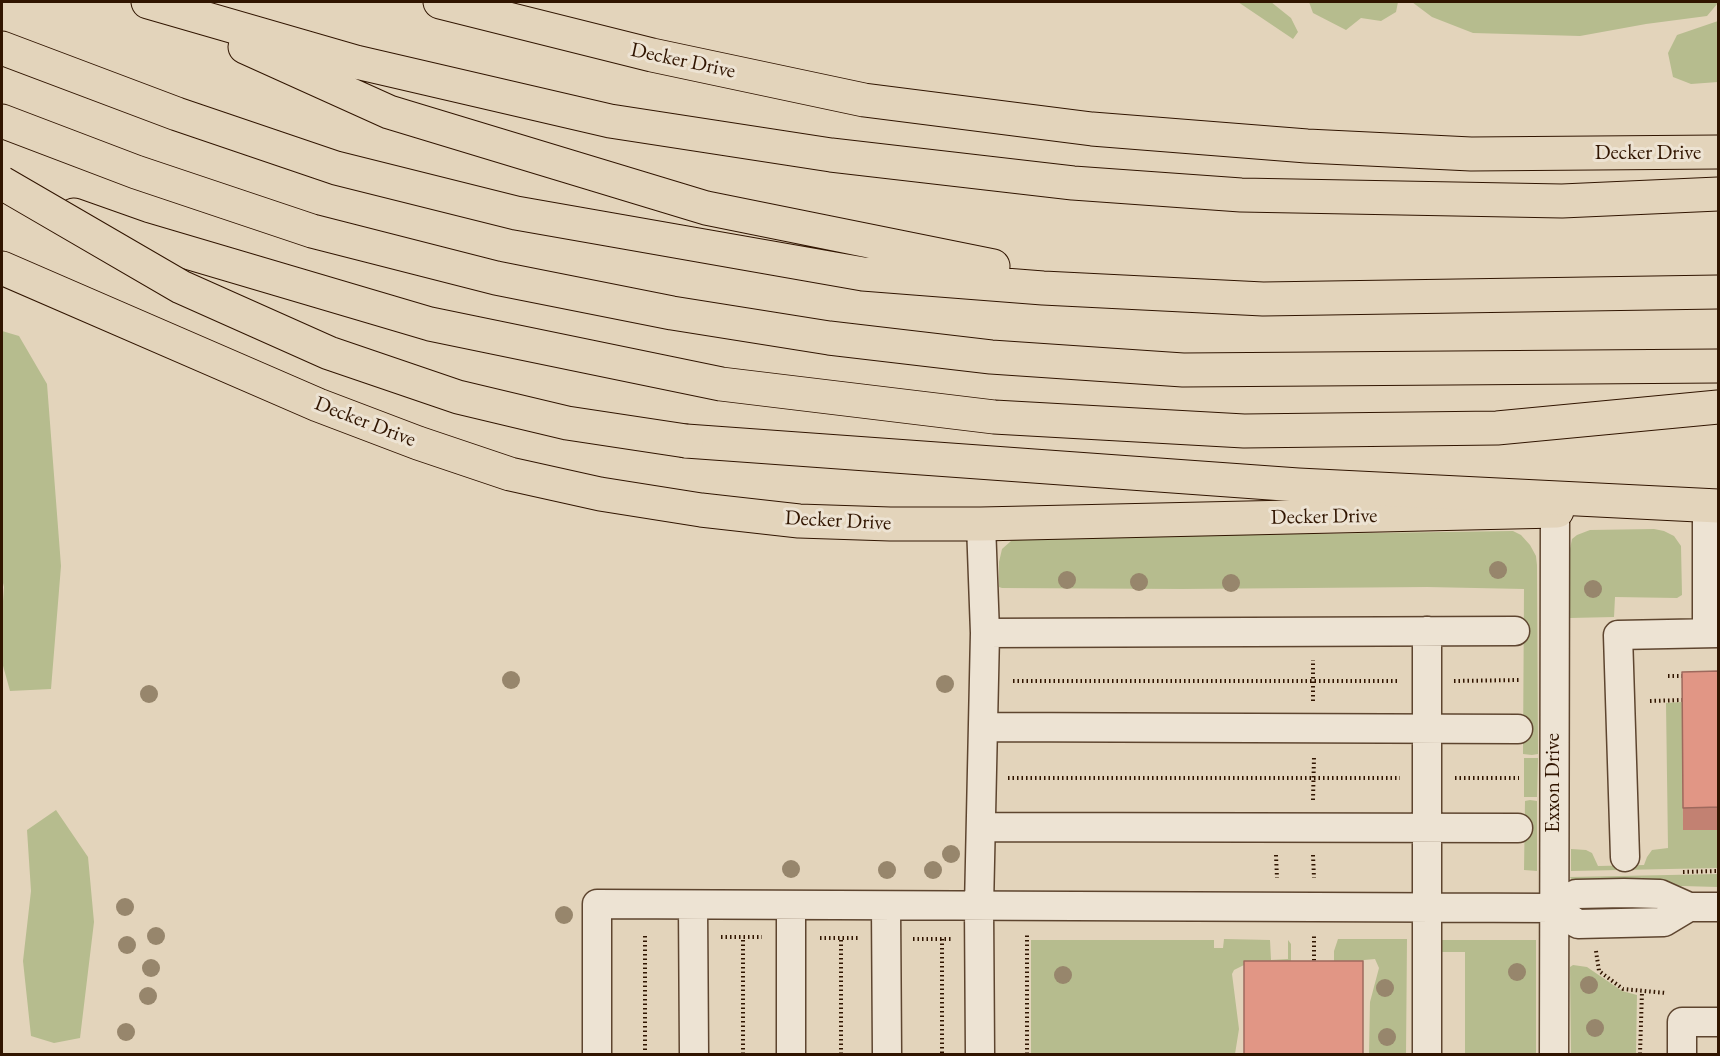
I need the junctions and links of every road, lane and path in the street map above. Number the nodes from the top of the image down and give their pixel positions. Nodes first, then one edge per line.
1 (147, 2) edge
2 (440, 2) edge
3 (2, 48) edge
4 (2, 121) edge
5 (1719, 152) edge
6 (2, 183) edge
7 (2, 190) edge
8 (1719, 194) edge
9 (2, 268) edge
10 (1719, 292) edge
11 (1263, 299) junction
12 (1719, 366) edge
13 (1719, 407) edge
14 (1715, 509) edge
15 (1555, 511) junction
16 (981, 524) junction
17 (1427, 631) junction
18 (1515, 631) dead end
19 (985, 633) junction
20 (1713, 633) edge
21 (1313, 659) dead end
22 (1668, 676) dead end
23 (1688, 676) edge
24 (1519, 680) dead end
25 (1007, 681) dead end
26 (1405, 681) dead end
27 (1450, 681) dead end
28 (1313, 682) junction
29 (1313, 703) dead end
30 (984, 727) junction
31 (1426, 729) junction
32 (1518, 729) dead end
33 (1314, 756) dead end
34 (1407, 777) dead end
35 (1450, 777) dead end
36 (1008, 778) dead end
37 (1313, 778) junction
38 (1519, 778) dead end
39 (1314, 810) dead end
40 (981, 827) junction
41 (1426, 828) junction
42 (1518, 828) dead end
43 (1313, 843) dead end
44 (1625, 857) dead end
45 (1314, 878) dead end
46 (693, 905) junction
47 (791, 906) junction
48 (886, 906) junction
49 (979, 907) junction
50 (1719, 907) edge
51 (1426, 908) junction
52 (1553, 908) junction
53 (1028, 935) dead end
54 (645, 936) dead end
55 (1314, 936) dead end
56 (743, 937) dead end
57 (841, 938) dead end
58 (942, 939) dead end
59 (1596, 945) dead end
60 (1314, 972) edge
61 (1642, 992) junction
62 (1666, 993) dead end
63 (1719, 1022) edge
64 (597, 1054) edge
65 (645, 1054) edge
66 (694, 1054) edge
67 (743, 1054) edge
68 (791, 1054) edge
69 (841, 1054) edge
70 (887, 1054) edge
71 (942, 1054) edge
72 (980, 1054) edge
73 (1027, 1054) edge
74 (1427, 1054) edge
75 (1554, 1054) edge
76 (1640, 1054) edge
77 (1682, 1054) edge

1 - 8 main road
1 - 11 main road
2 - 5 main road, Decker Drive
3 - 11 main road
4 - 12 main road
6 - 14 main road, bridge
7 - 13 main road
9 - 16 main road, Decker Drive
10 - 11 main road
14 - 15 main road, Decker Drive
14 - 20 lane
15 - 16 main road, Decker Drive
15 - 52 lane, Exxon Drive
16 - 19 lane
17 - 18 lane
17 - 19 lane
17 - 31 lane
19 - 30 lane
20 - 44 lane
21 - 28 path
22 - 23 path
24 - 27 path
25 - 28 path
26 - 28 path
28 - 29 path
30 - 31 lane
30 - 40 lane
31 - 32 lane
31 - 41 lane
33 - 37 path
34 - 37 path
35 - 38 path
36 - 37 path
37 - 39 path
40 - 41 lane
40 - 49 lane
41 - 42 lane
41 - 51 lane
43 - 45 path
46 - 47 lane
46 - 64 lane
46 - 66 lane
47 - 48 lane
47 - 68 lane
48 - 49 lane
48 - 70 lane
49 - 51 lane
49 - 72 lane
50 - 52 lane
51 - 52 lane
51 - 74 lane
52 - 75 lane, Exxon Drive
53 - 73 path
54 - 65 path
55 - 60 path
56 - 67 path
57 - 69 path
58 - 71 path
59 - 61 path
61 - 62 path
61 - 76 path
63 - 77 lane

